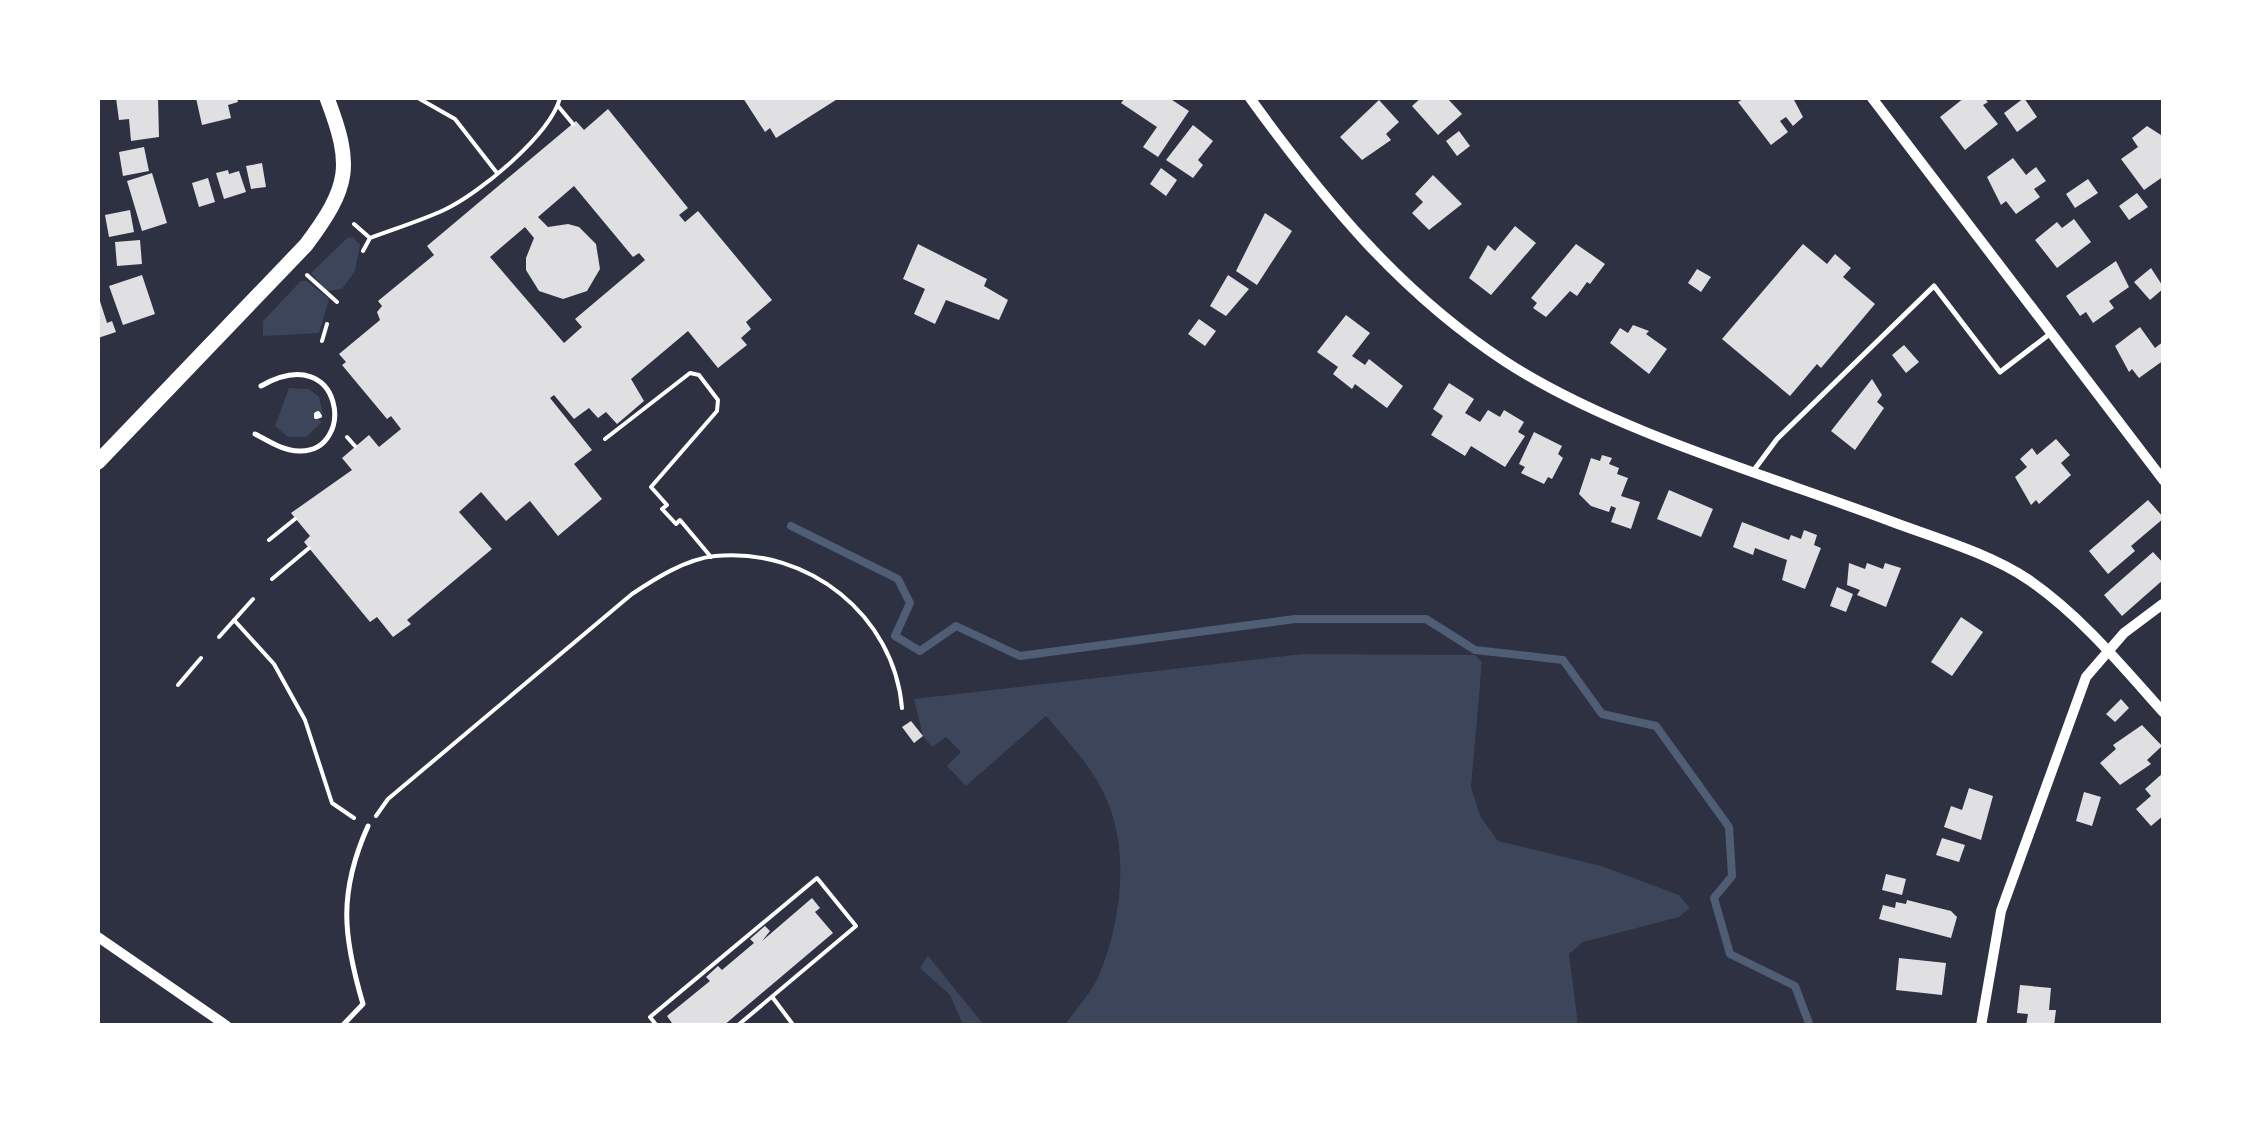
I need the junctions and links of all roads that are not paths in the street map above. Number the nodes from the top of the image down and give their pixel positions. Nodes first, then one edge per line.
1 (328, 98) edge
2 (1250, 98) edge
3 (1872, 98) edge
4 (2052, 333) junction
5 (261, 386) dead end
6 (255, 434) dead end
7 (98, 462) edge
8 (1754, 470) junction
9 (2164, 481) edge
10 (2164, 603) edge
11 (2107, 650) junction
12 (2164, 712) edge
13 (368, 826) road end
14 (98, 938) edge
15 (227, 1026) edge
16 (342, 1026) edge
17 (1981, 1026) edge

1 - 7 main road
2 - 8 street
3 - 4 street
4 - 8 lane
4 - 9 street
5 - 6 lane
8 - 11 street
10 - 11 street
11 - 12 street
11 - 17 street
13 - 16 lane
14 - 15 street

